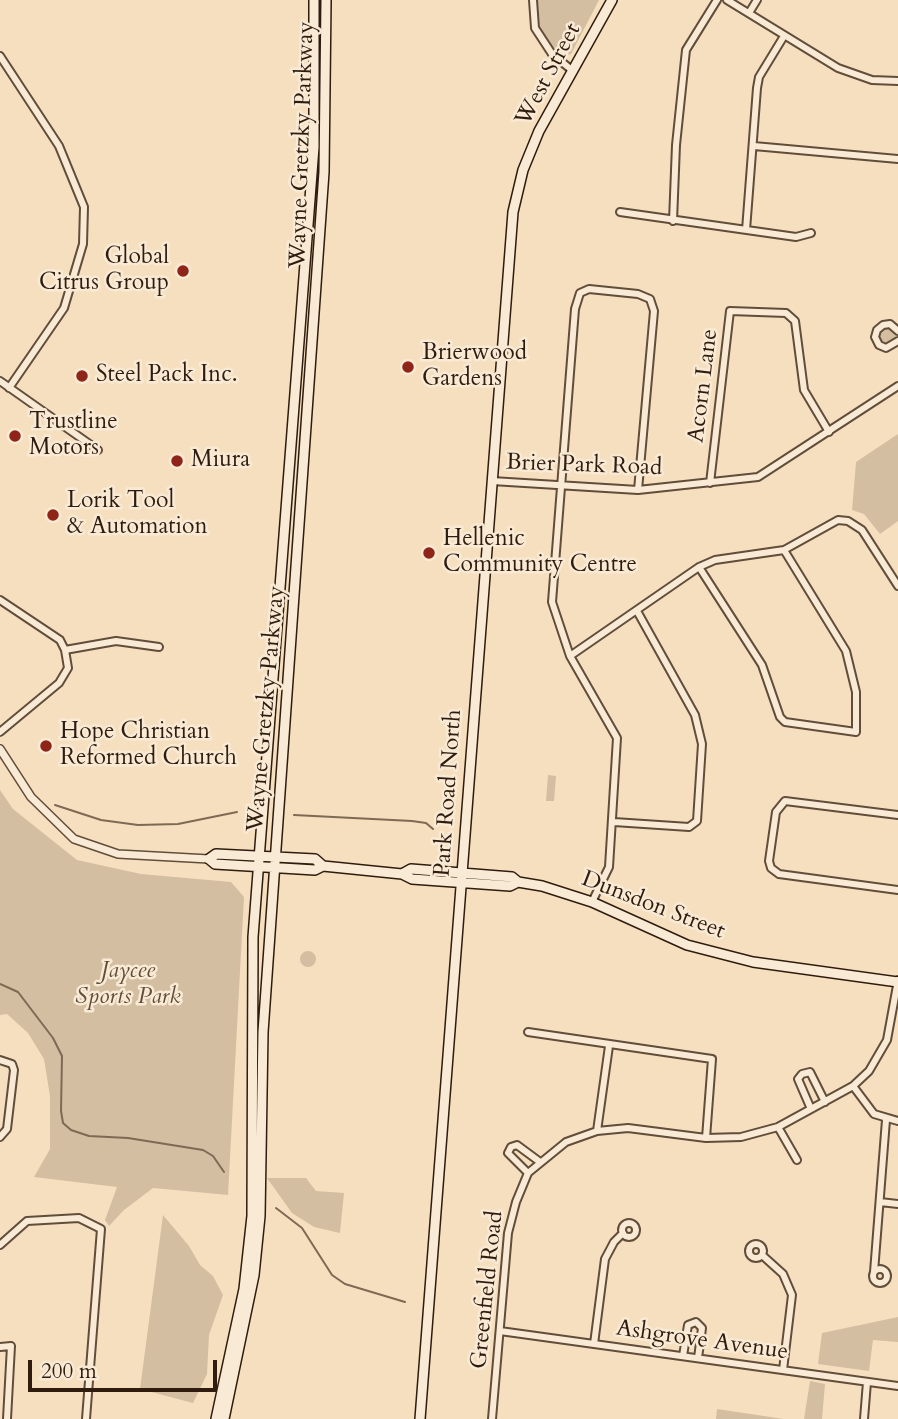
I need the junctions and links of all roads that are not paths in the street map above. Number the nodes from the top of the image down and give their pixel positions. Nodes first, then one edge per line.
1 (314, 0) edge
2 (326, 0) edge
3 (533, 0) edge
4 (612, 0) edge
5 (717, 0) edge
6 (727, 0) edge
7 (757, 0) edge
8 (749, 13) junction
9 (785, 36) junction
10 (0, 56) edge
11 (573, 71) junction
12 (898, 81) edge
13 (754, 146) junction
14 (898, 159) edge
15 (523, 170) joint
16 (620, 212) dead end
17 (673, 221) junction
18 (746, 230) junction
19 (811, 233) dead end
20 (898, 331) edge
21 (897, 346) edge
22 (0, 381) edge
23 (898, 386) edge
24 (9, 387) junction
25 (829, 432) junction
26 (98, 450) dead end
27 (492, 481) junction
28 (710, 483) junction
29 (560, 485) junction
30 (638, 490) junction
31 (784, 550) junction
32 (699, 567) junction
33 (898, 586) edge
34 (0, 600) edge
35 (638, 611) junction
36 (159, 647) dead end
37 (65, 650) junction
38 (570, 656) junction
39 (0, 732) edge
40 (0, 749) edge
41 (898, 815) edge
42 (614, 822) junction
43 (260, 856) junction
44 (274, 857) junction
45 (209, 859) junction
46 (323, 866) junction
47 (260, 867) junction
48 (274, 868) junction
49 (462, 876) junction
50 (898, 890) edge
51 (592, 902) junction
52 (898, 981) edge
53 (527, 1032) dead end
54 (609, 1046) junction
55 (0, 1060) edge
56 (853, 1086) junction
57 (825, 1102) junction
58 (811, 1108) junction
59 (886, 1120) junction
60 (898, 1121) edge
61 (778, 1127) junction
62 (597, 1131) junction
63 (0, 1137) edge
64 (706, 1138) junction
65 (797, 1160) dead end
66 (540, 1162) junction
67 (528, 1173) junction
68 (880, 1202) junction
69 (898, 1204) edge
70 (623, 1233) dead end
71 (0, 1245) edge
72 (762, 1255) dead end
73 (874, 1272) dead end
74 (500, 1331) junction
75 (594, 1343) junction
76 (0, 1347) edge
77 (683, 1356) junction
78 (698, 1358) junction
79 (783, 1370) junction
80 (867, 1382) junction
81 (898, 1386) edge
82 (7, 1419) edge
83 (86, 1419) edge
84 (216, 1419) edge
85 (224, 1419) edge
86 (421, 1419) edge
87 (495, 1419) edge
88 (864, 1419) edge

1 - 43 main road, Wayne Gretzky Parkway
2 - 44 main road, Wayne Gretzky Parkway
3 - 11 street
4 - 11 main road, West Street
5 - 17 street
6 - 8 street
7 - 8 street
8 - 9 street
9 - 12 street
9 - 13 street
10 - 24 street
11 - 15 main road, West Street
13 - 14 street
13 - 18 street
15 - 27 main road, Park Road North
16 - 17 street
17 - 18 street
18 - 19 street
20 - 21 street
22 - 24 street
23 - 25 street, Brier Park Road
24 - 26 street
25 - 28 street, Brier Park Road
25 - 28 street, Acorn Lane
27 - 29 street, Brier Park Road
27 - 49 main road, Park Road North
28 - 30 street, Brier Park Road
29 - 30 street, Brier Park Road
29 - 30 street
29 - 38 street
31 - 32 street
31 - 32 street
31 - 33 street
32 - 35 street
34 - 37 street
35 - 38 street
35 - 42 street
36 - 37 street
37 - 39 street
38 - 42 street
40 - 45 street, Dunsdon Street
41 - 50 street
42 - 51 street
43 - 44 main road, Dunsdon Street
43 - 45 main road, Dunsdon Street
43 - 47 main road, Wayne Gretzky Parkway
44 - 46 main road, Dunsdon Street
44 - 48 main road, Wayne Gretzky Parkway
45 - 47 main road, Dunsdon Street
46 - 48 main road, Dunsdon Street
46 - 49 main road, Dunsdon Street
47 - 48 main road, Dunsdon Street
47 - 84 main road, Wayne Gretzky Parkway
48 - 85 main road, Wayne Gretzky Parkway
49 - 51 main road, Dunsdon Street
49 - 86 main road, Park Road North
51 - 52 main road, Dunsdon Street
52 - 56 street, Greenfield Road
53 - 54 street
54 - 62 street
54 - 64 street
55 - 63 street
56 - 57 street, Greenfield Road
56 - 59 street
57 - 58 street, Greenfield Road
57 - 58 street
58 - 61 street, Greenfield Road
59 - 60 street
59 - 68 street
61 - 64 street, Greenfield Road
61 - 65 street
62 - 64 street, Greenfield Road
62 - 66 street, Greenfield Road
66 - 67 street, Greenfield Road
66 - 67 street
67 - 74 street, Greenfield Road
68 - 69 street
68 - 73 street
70 - 75 street
71 - 83 street
72 - 79 street
74 - 75 street, Ashgrove Avenue
74 - 87 street, Greenfield Road
75 - 77 street, Ashgrove Avenue
76 - 82 street
77 - 78 street, Ashgrove Avenue
77 - 78 street
78 - 79 street, Ashgrove Avenue
79 - 80 street, Ashgrove Avenue
80 - 81 street, Ashgrove Avenue
80 - 88 street

